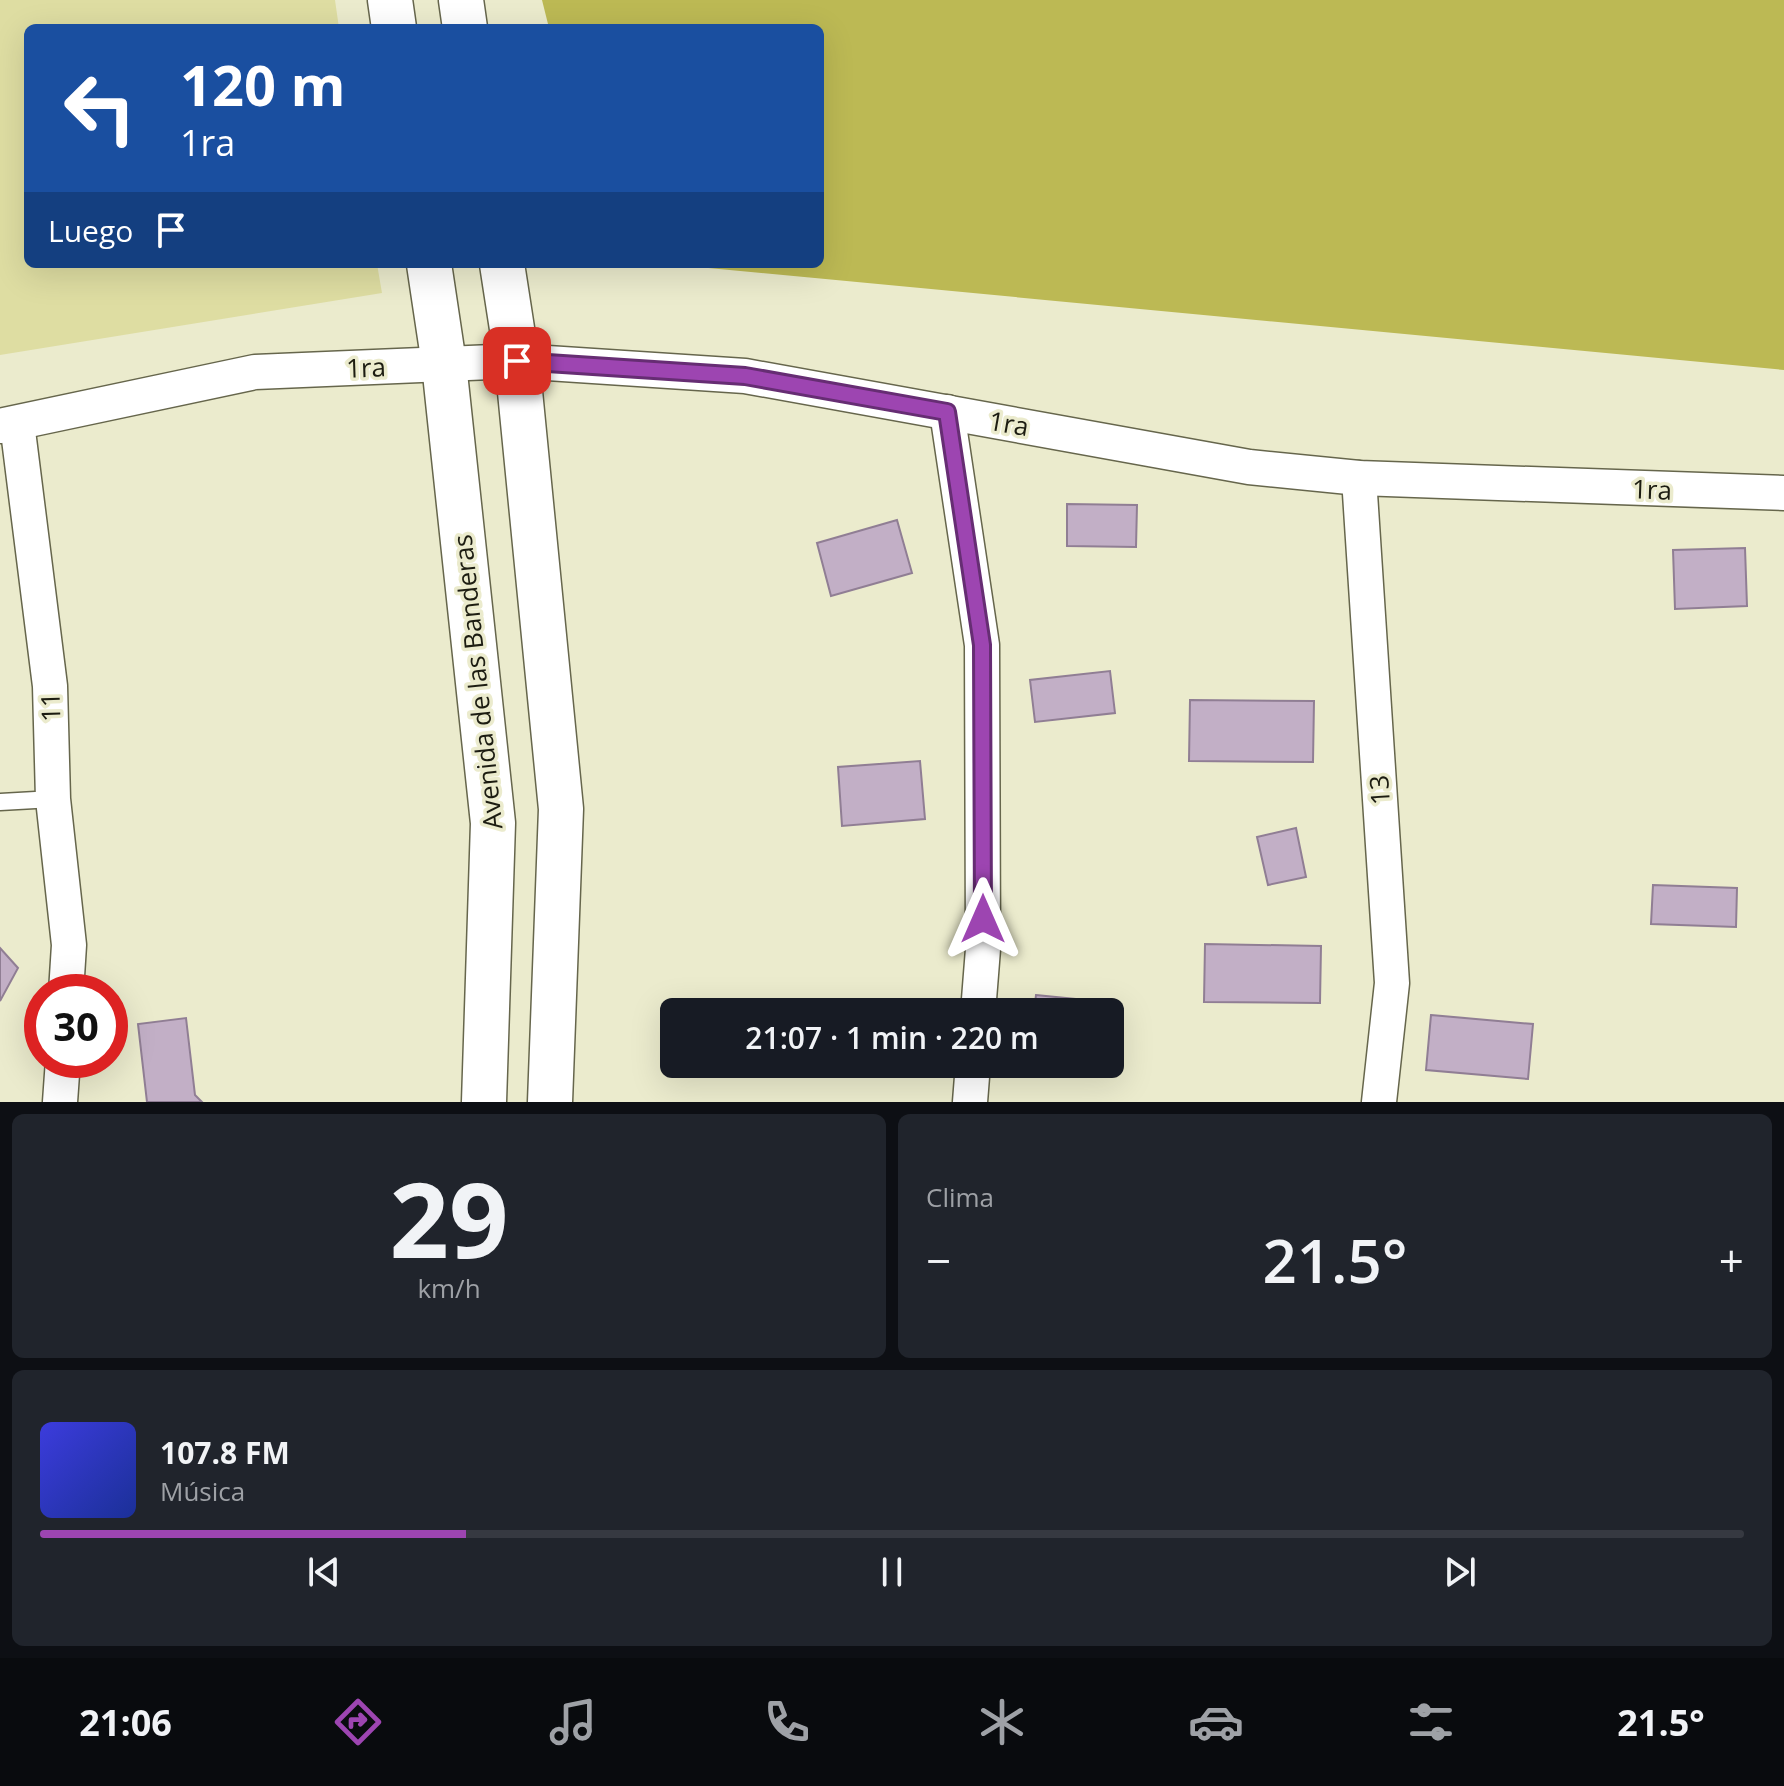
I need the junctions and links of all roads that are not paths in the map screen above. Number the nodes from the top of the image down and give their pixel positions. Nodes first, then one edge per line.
1 (390, 0) edge
2 (461, 0) edge
3 (393, 24) edge
4 (464, 24) edge
5 (430, 268) edge
6 (503, 268) edge
7 (517, 361) junction
8 (444, 364) junction
9 (947, 412) junction
10 (8, 424) edge
11 (1359, 478) junction
12 (1784, 493) edge
13 (53, 799) junction
14 (0, 802) edge
15 (67, 974) edge
16 (979, 998) edge
17 (62, 1078) edge
18 (972, 1078) edge
19 (60, 1102) edge
20 (484, 1102) edge
21 (550, 1102) edge
22 (970, 1102) edge
23 (1379, 1102) edge

1 - 3 main road
2 - 4 main road
5 - 8 main road, Avenida de las Banderas
6 - 7 main road
7 - 8 street, 1ra
7 - 9 street, 1ra
7 - 21 main road
8 - 10 street, 1ra
8 - 20 main road, Avenida de las Banderas
9 - 11 street, 1ra
9 - 16 street
10 - 13 street, 11
11 - 12 street, 1ra
11 - 23 street, 13
13 - 14 lane
13 - 15 street, 11
17 - 19 street
18 - 22 street

